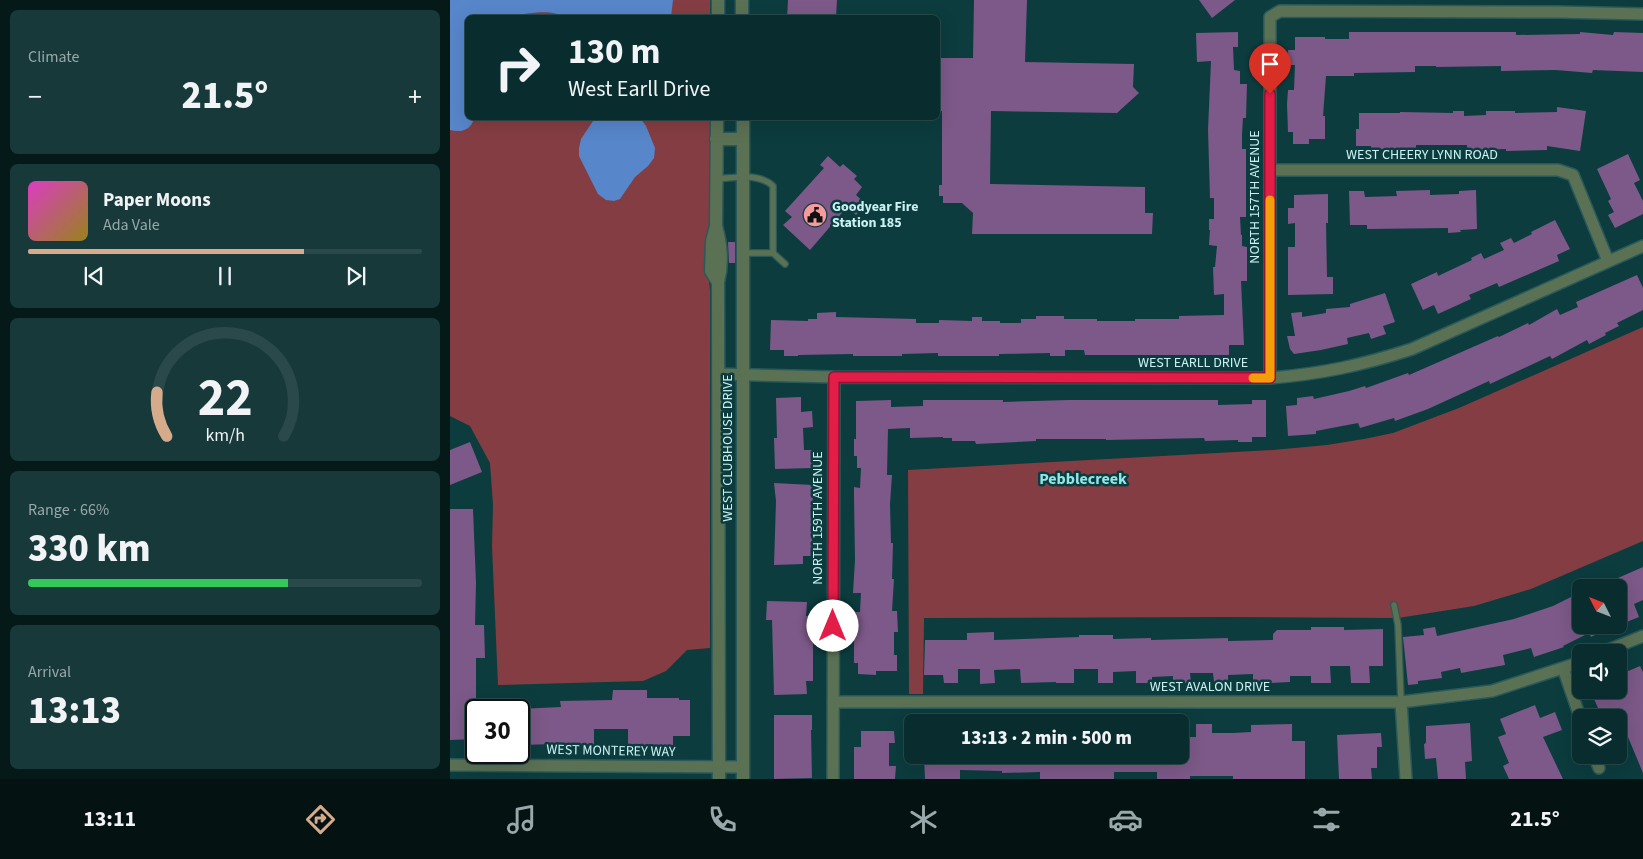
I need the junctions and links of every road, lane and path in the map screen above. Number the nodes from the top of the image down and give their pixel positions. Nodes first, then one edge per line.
1 (718, 0) edge
2 (742, 0) edge
3 (1643, 14) edge
4 (718, 15) edge
5 (742, 15) edge
6 (717, 120) edge
7 (743, 120) edge
8 (716, 138) junction
9 (743, 139) junction
10 (1270, 170) junction
11 (743, 178) junction
12 (716, 179) junction
13 (1643, 246) edge
14 (743, 253) junction
15 (773, 253) junction
16 (1608, 261) junction
17 (785, 264) dead end
18 (718, 374) junction
19 (744, 374) junction
20 (834, 377) junction
21 (1270, 378) junction
22 (1394, 605) dead end
23 (1643, 636) edge
24 (1623, 644) edge
25 (1572, 665) edge
26 (1563, 668) junction
27 (833, 702) junction
28 (1401, 702) junction
29 (1577, 709) edge
30 (1597, 764) edge
31 (450, 765) edge
32 (611, 766) junction
33 (1599, 768) dead end
34 (719, 773) edge
35 (743, 773) edge
36 (612, 779) edge
37 (833, 779) edge
38 (1406, 779) edge

1 - 4 street
2 - 5 street
3 - 10 street, NORTH 157TH AVENUE
6 - 8 street, WEST CLUBHOUSE DRIVE
7 - 9 street, WEST CLUBHOUSE DRIVE
8 - 9 street
8 - 12 street, WEST CLUBHOUSE DRIVE
9 - 11 street, WEST CLUBHOUSE DRIVE
10 - 16 street, WEST CHEERY LYNN ROAD
10 - 21 street, NORTH 157TH AVENUE
11 - 12 lane
11 - 14 street, WEST CLUBHOUSE DRIVE
11 - 15 lane
12 - 18 street, WEST CLUBHOUSE DRIVE
13 - 16 street, WEST EARLL DRIVE
14 - 15 lane
14 - 19 street, WEST CLUBHOUSE DRIVE
15 - 17 lane
16 - 21 street, WEST EARLL DRIVE
18 - 19 street, WEST EARLL DRIVE
18 - 34 street, WEST CLUBHOUSE DRIVE
19 - 20 street, WEST EARLL DRIVE
19 - 35 street, WEST CLUBHOUSE DRIVE
20 - 21 street, WEST EARLL DRIVE
20 - 27 street, NORTH 159TH AVENUE
22 - 28 lane
23 - 24 street
25 - 26 street, WEST AVALON DRIVE
26 - 28 street, WEST AVALON DRIVE
26 - 29 street
27 - 28 street, WEST AVALON DRIVE
27 - 37 street, NORTH 159TH AVENUE
28 - 38 street
30 - 33 street
31 - 32 street, WEST MONTEREY WAY
32 - 34 street, WEST MONTEREY WAY
32 - 36 street
34 - 35 street, WEST MONTEREY WAY

